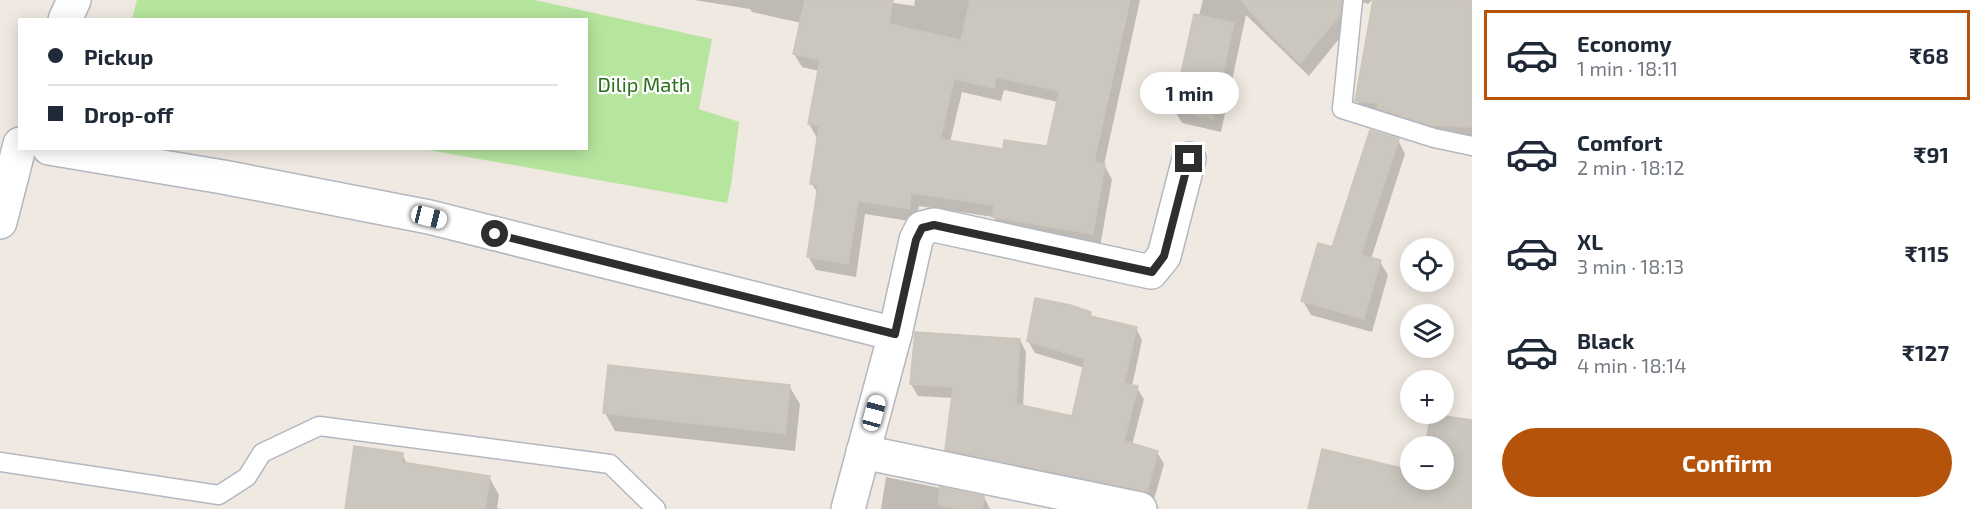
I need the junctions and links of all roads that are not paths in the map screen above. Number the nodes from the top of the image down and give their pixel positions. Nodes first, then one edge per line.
1 (74, 0) edge
2 (1353, 0) edge
3 (66, 18) edge
4 (1472, 146) edge
5 (18, 150) edge
6 (61, 150) edge
7 (1189, 159) dead end
8 (0, 222) edge
9 (895, 334) junction
10 (863, 452) junction
11 (0, 462) edge
12 (218, 502) edge
13 (656, 509) edge
14 (848, 509) edge
15 (1140, 509) edge

1 - 3 street
2 - 4 lane
5 - 8 street
6 - 9 street
7 - 9 street
9 - 10 street
10 - 14 street
10 - 15 street
11 - 12 lane
12 - 13 lane

